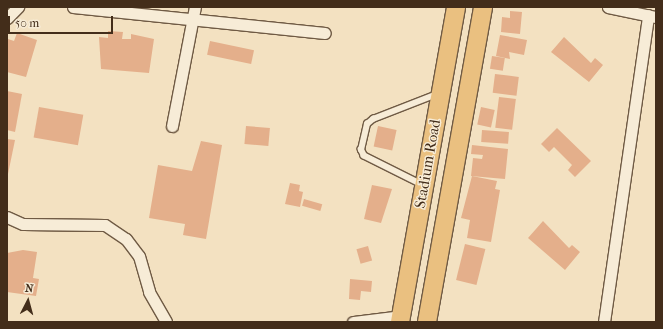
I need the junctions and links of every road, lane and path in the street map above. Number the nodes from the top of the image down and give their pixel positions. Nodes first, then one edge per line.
1 (18, 7) edge
2 (73, 7) edge
3 (195, 7) edge
4 (456, 7) edge
5 (483, 7) edge
6 (608, 7) edge
7 (652, 16) edge
8 (7, 18) edge
9 (190, 20) junction
10 (325, 33) dead end
11 (441, 92) junction
12 (172, 126) dead end
13 (424, 186) junction
14 (7, 217) edge
15 (400, 319) edge
16 (166, 322) edge
17 (353, 322) edge
18 (427, 322) edge
19 (604, 322) edge

1 - 8 street
2 - 9 street
3 - 9 street
4 - 11 main road, Stadium Road
5 - 18 main road, Stadium Road
6 - 7 street
7 - 19 street
9 - 10 street
9 - 12 street
11 - 13 main road, Stadium Road
11 - 13 lane
13 - 15 main road, Stadium Road
14 - 16 street
15 - 17 street

